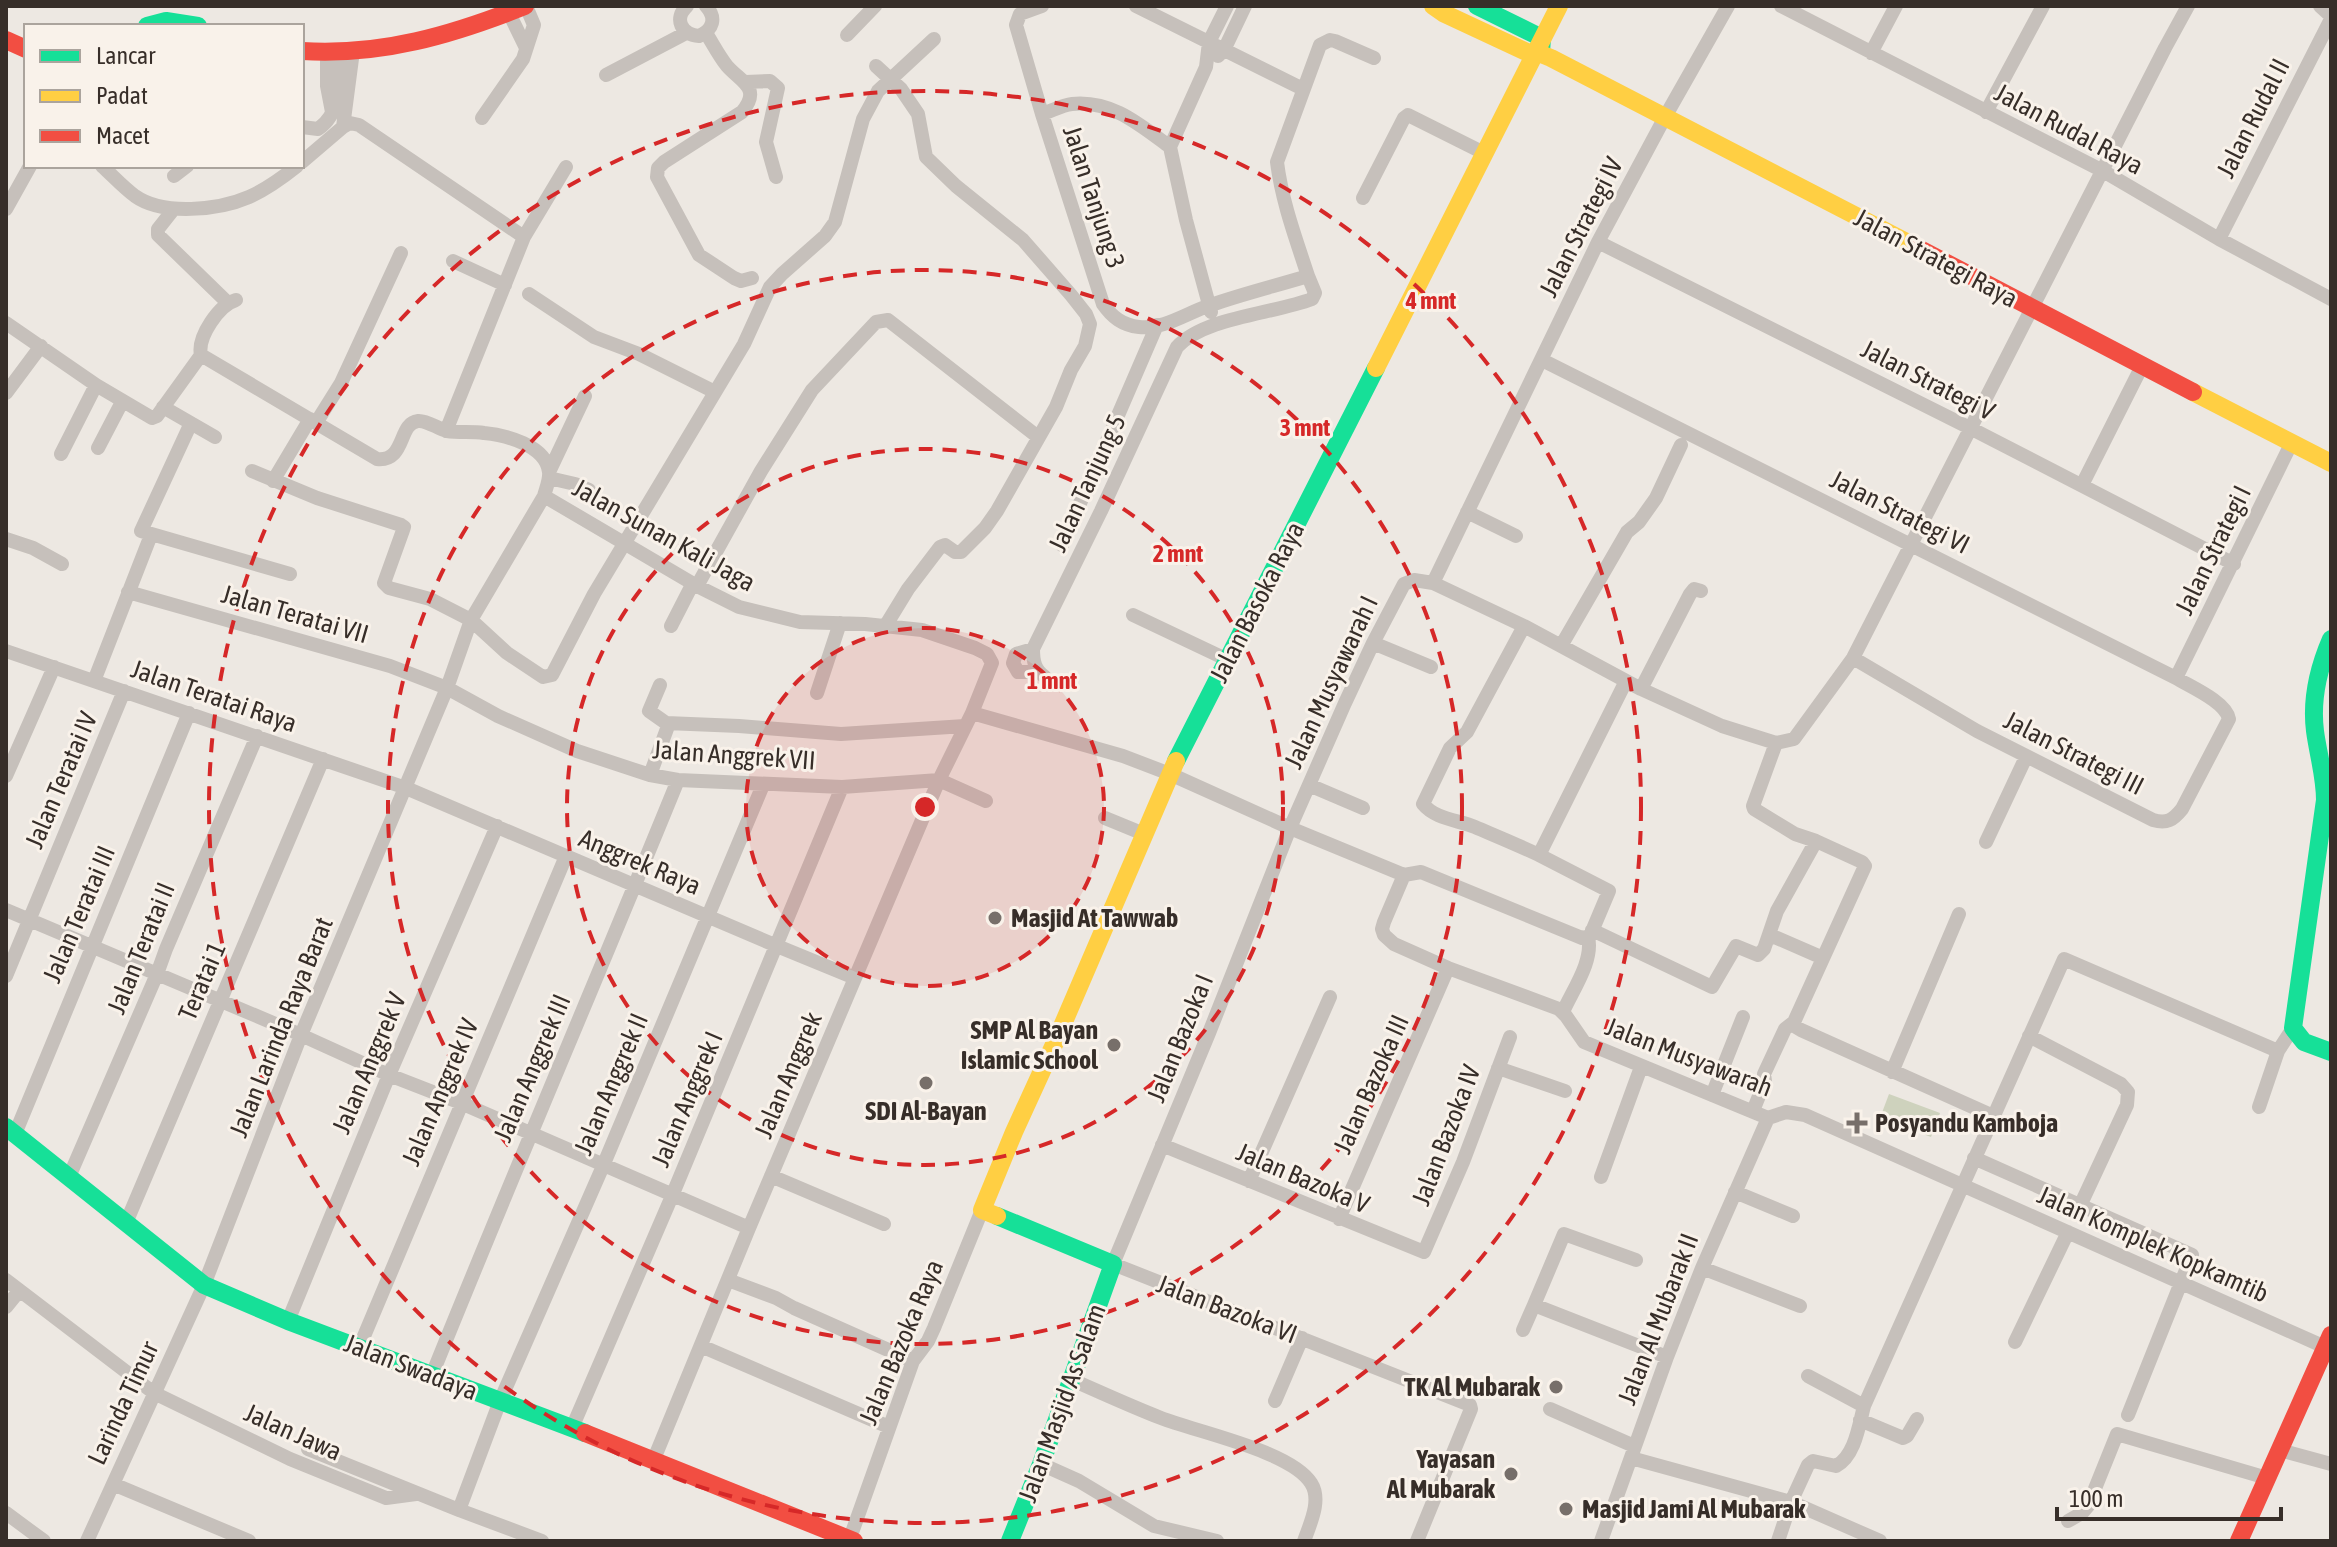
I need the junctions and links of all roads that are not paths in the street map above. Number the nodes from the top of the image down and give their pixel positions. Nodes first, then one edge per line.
1 (875, 6) edge
2 (1042, 6) edge
3 (1227, 6) edge
4 (1245, 6) edge
5 (1433, 6) edge
6 (1478, 6) edge
7 (1559, 6) edge
8 (1728, 6) edge
9 (1781, 6) edge
10 (1896, 6) edge
11 (2043, 6) edge
12 (2188, 6) edge
13 (2320, 6) edge
14 (683, 7) edge
15 (1140, 7) edge
16 (520, 8) edge
17 (714, 8) edge
18 (169, 13) edge
19 (2331, 18) edge
20 (150, 24) edge
21 (194, 24) edge
22 (1470, 25) junction
23 (686, 33) junction
24 (706, 33) junction
25 (847, 35) dead end
26 (934, 39) dead end
27 (1209, 42) junction
28 (1224, 50) junction
29 (304, 51) edge
30 (340, 52) junction
31 (1542, 52) junction
32 (1871, 53) junction
33 (1374, 58) dead end
34 (876, 66) dead end
35 (1206, 67) junction
36 (606, 75) dead end
37 (891, 79) junction
38 (746, 82) junction
39 (1303, 89) junction
40 (1986, 112) junction
41 (1042, 114) junction
42 (1665, 117) junction
43 (482, 118) dead end
44 (304, 127) edge
45 (343, 127) junction
46 (1170, 147) junction
47 (1484, 153) junction
48 (304, 160) edge
49 (566, 167) dead end
50 (29, 168) edge
51 (104, 168) edge
52 (184, 168) edge
53 (294, 168) edge
54 (2103, 171) junction
55 (174, 176) dead end
56 (776, 177) dead end
57 (1363, 198) dead end
58 (6, 209) edge
59 (173, 210) junction
60 (524, 237) junction
61 (2219, 239) junction
62 (1598, 242) junction
63 (401, 253) dead end
64 (453, 261) dead end
65 (1308, 276) junction
66 (752, 278) dead end
67 (505, 285) junction
68 (529, 294) dead end
69 (2331, 298) edge
70 (2036, 301) junction
71 (1208, 305) junction
72 (6, 323) edge
73 (1215, 324) junction
74 (1157, 325) junction
75 (41, 346) junction
76 (201, 355) junction
77 (1542, 360) junction
78 (2142, 366) junction
79 (96, 385) junction
80 (715, 392) junction
81 (6, 393) edge
82 (585, 396) dead end
83 (122, 402) junction
84 (163, 407) junction
85 (313, 421) junction
86 (191, 423) junction
87 (1970, 428) junction
88 (446, 431) junction
89 (215, 437) dead end
90 (1038, 437) junction
91 (2292, 442) junction
92 (1681, 445) dead end
93 (98, 448) dead end
94 (61, 454) dead end
95 (2331, 463) edge
96 (252, 471) dead end
97 (549, 475) junction
98 (273, 481) junction
99 (2082, 485) junction
100 (589, 490) dead end
101 (544, 496) junction
102 (1080, 506) junction
103 (1467, 512) junction
104 (1100, 515) junction
105 (151, 535) junction
106 (1516, 536) dead end
107 (6, 540) edge
108 (1911, 543) junction
109 (625, 545) junction
110 (1062, 545) dead end
111 (62, 564) dead end
112 (2234, 564) junction
113 (290, 574) dead end
114 (1433, 583) junction
115 (695, 585) junction
116 (1701, 591) dead end
117 (128, 592) junction
118 (1133, 615) dead end
119 (471, 620) junction
120 (840, 623) junction
121 (886, 625) junction
122 (671, 626) dead end
123 (1524, 626) junction
124 (1373, 643) junction
125 (1561, 646) junction
126 (2329, 650) edge
127 (6, 651) edge
128 (1853, 658) junction
129 (1228, 660) junction
130 (54, 667) junction
131 (1431, 667) dead end
132 (1042, 674) dead end
133 (2176, 678) junction
134 (94, 681) junction
135 (1626, 681) junction
136 (660, 685) dead end
137 (447, 688) junction
138 (1641, 689) junction
139 (124, 691) junction
140 (817, 693) dead end
141 (189, 713) junction
142 (2229, 717) joint
143 (968, 720) junction
144 (666, 723) junction
145 (257, 736) junction
146 (1779, 743) junction
147 (2026, 757) junction
148 (323, 759) junction
149 (1170, 774) junction
150 (650, 775) junction
151 (6, 776) edge
152 (678, 780) junction
153 (939, 780) junction
154 (763, 785) junction
155 (1309, 785) junction
156 (842, 787) junction
157 (406, 788) junction
158 (986, 801) dead end
159 (1363, 808) dead end
160 (1105, 818) dead end
161 (497, 826) junction
162 (1290, 828) junction
163 (1144, 834) junction
164 (1816, 841) junction
165 (1986, 842) dead end
166 (1539, 855) junction
167 (566, 856) junction
168 (1404, 875) junction
169 (635, 886) junction
170 (6, 910) edge
171 (1959, 914) dead end
172 (707, 916) junction
173 (29, 920) junction
174 (1590, 934) junction
175 (1770, 935) junction
176 (92, 946) junction
177 (777, 946) junction
178 (1823, 958) junction
179 (1448, 968) junction
180 (157, 974) junction
181 (6, 976) edge
182 (855, 978) junction
183 (1330, 997) dead end
184 (220, 1000) junction
185 (1563, 1012) junction
186 (1743, 1017) dead end
187 (1794, 1022) junction
188 (2293, 1028) junction
189 (301, 1035) junction
190 (2029, 1036) junction
191 (1510, 1037) dead end
192 (2278, 1051) junction
193 (2331, 1052) edge
194 (1641, 1067) junction
195 (1498, 1068) junction
196 (1892, 1072) junction
197 (389, 1075) junction
198 (1565, 1091) dead end
199 (1712, 1095) junction
200 (461, 1103) junction
201 (2259, 1107) dead end
202 (1753, 1111) junction
203 (1993, 1116) junction
204 (1768, 1118) junction
205 (10, 1131) edge
206 (530, 1133) junction
207 (1162, 1145) junction
208 (1974, 1158) junction
209 (603, 1166) junction
210 (771, 1176) junction
211 (69, 1177) junction
212 (1601, 1177) dead end
213 (1249, 1181) junction
214 (1965, 1187) junction
215 (1735, 1192) junction
216 (672, 1196) junction
217 (2080, 1206) junction
218 (982, 1210) junction
219 (1793, 1216) dead end
220 (1339, 1219) junction
221 (126, 1223) junction
222 (884, 1224) dead end
223 (749, 1228) junction
224 (2068, 1232) junction
225 (1426, 1251) joint
226 (1636, 1260) dead end
227 (1113, 1264) junction
228 (1702, 1268) junction
229 (6, 1280) edge
230 (728, 1280) junction
231 (2180, 1284) junction
232 (204, 1285) junction
233 (19, 1291) junction
234 (1534, 1305) junction
235 (1800, 1306) dead end
236 (6, 1307) edge
237 (288, 1321) junction
238 (1523, 1330) dead end
239 (1302, 1338) junction
240 (2015, 1342) dead end
241 (701, 1346) junction
242 (359, 1348) junction
243 (2327, 1350) edge
244 (1667, 1357) junction
245 (913, 1361) junction
246 (432, 1375) junction
247 (1808, 1376) dead end
248 (1070, 1379) junction
249 (154, 1393) junction
250 (500, 1401) junction
251 (1275, 1401) dead end
252 (1550, 1409) dead end
253 (1862, 1413) junction
254 (2128, 1415) dead end
255 (1917, 1419) dead end
256 (889, 1427) junction
257 (572, 1428) junction
258 (308, 1449) dead end
259 (2280, 1450) junction
260 (1633, 1452) junction
261 (654, 1459) junction
262 (1041, 1464) junction
263 (2331, 1464) edge
264 (2267, 1478) junction
265 (113, 1484) junction
266 (417, 1494) junction
267 (1791, 1502) junction
268 (459, 1510) junction
269 (6, 1513) edge
270 (2068, 1521) dead end
271 (1154, 1526) junction
272 (847, 1540) edge
273 (44, 1541) edge
274 (87, 1541) edge
275 (249, 1541) edge
276 (542, 1541) edge
277 (1010, 1541) edge
278 (1149, 1541) edge
279 (1217, 1541) edge
280 (1304, 1541) edge
281 (1417, 1541) edge
282 (1601, 1541) edge
283 (1778, 1541) edge
284 (1880, 1541) edge
285 (2239, 1541) edge

1 - 25 street
2 - 41 street, Jalan Tanjung 3
3 - 27 street
4 - 28 street
5 - 22 street
6 - 22 street
6 - 31 street
7 - 31 street, Jalan Basoka Raya
8 - 42 street
9 - 32 street, Jalan Rudal Raya
10 - 32 street
11 - 40 street
12 - 54 street
13 - 19 street
14 - 23 street
15 - 27 street
16 - 30 street
16 - 43 street
17 - 24 street
18 - 20 street
18 - 21 street
19 - 61 street, Jalan Rudal II
22 - 31 street
23 - 24 street
23 - 36 street
24 - 38 street
26 - 37 street
27 - 28 street
27 - 35 street
28 - 35 street
28 - 39 street
29 - 30 street
30 - 44 street
30 - 45 street
31 - 42 street, Jalan Strategi Raya
31 - 47 street, Jalan Basoka Raya
32 - 40 street, Jalan Rudal Raya
33 - 39 street
34 - 37 street
35 - 46 street
37 - 80 street
37 - 90 street
38 - 56 street
38 - 66 street
39 - 65 street
40 - 54 street, Jalan Rudal Raya
41 - 46 street
41 - 74 street, Jalan Tanjung 3
42 - 62 street, Jalan Strategi IV
42 - 70 street, Jalan Strategi Raya
45 - 48 street
45 - 60 street
46 - 71 street
47 - 57 street
47 - 129 street, Jalan Basoka Raya
49 - 60 street
50 - 58 street
51 - 59 street
52 - 55 street
53 - 59 street
54 - 61 street, Jalan Rudal Raya
54 - 70 street
59 - 76 street
60 - 67 street
61 - 69 street, Jalan Rudal Raya
62 - 77 street, Jalan Strategi IV
62 - 87 street, Jalan Strategi V
63 - 85 street
64 - 67 street
65 - 71 street, Jalan Tanjung 3
65 - 73 street, Jalan Tanjung 5
67 - 88 street
68 - 80 street
70 - 78 street, Jalan Strategi Raya
70 - 87 street
71 - 73 street
71 - 74 street, Jalan Tanjung 3
72 - 75 street
73 - 104 street, Jalan Tanjung 5
74 - 102 street, Jalan Tanjung 5
75 - 79 street
75 - 81 street
76 - 84 street
76 - 85 street, Jalan Sunan Kali Jaga
77 - 103 street, Jalan Strategi IV
77 - 108 street, Jalan Strategi VI
78 - 91 street, Jalan Strategi Raya
78 - 99 street
79 - 83 street
79 - 94 street
80 - 109 street
82 - 97 street
83 - 84 street
83 - 93 street
84 - 86 street
85 - 88 street, Jalan Sunan Kali Jaga
85 - 98 street
86 - 89 street
86 - 105 street
87 - 99 street, Jalan Strategi V
87 - 108 street
88 - 97 street, Jalan Sunan Kali Jaga
90 - 115 street
90 - 121 street
91 - 95 street, Jalan Strategi Raya
91 - 112 street, Jalan Strategi I
92 - 125 street
96 - 98 street
97 - 100 street
97 - 101 street, Jalan Sunan Kali Jaga
98 - 119 street
99 - 112 street, Jalan Strategi V
101 - 109 street, Jalan Sunan Kali Jaga
101 - 119 street, Jalan Larinda Raya Barat
102 - 104 street
102 - 110 street, Jalan Tanjung 5
103 - 106 street
103 - 114 street, Jalan Strategi IV
104 - 132 street, Jalan Tanjung 5
105 - 113 street
105 - 117 street
107 - 111 street
108 - 128 street
108 - 133 street, Jalan Strategi VI
109 - 115 street, Jalan Sunan Kali Jaga
109 - 119 street
112 - 133 street, Jalan Strategi I
114 - 123 street
114 - 124 street, Jalan Musyawarah I
115 - 120 street, Jalan Sunan Kali Jaga
115 - 122 street
116 - 138 street
117 - 134 street
117 - 137 street, Jalan Teratai VII
118 - 129 street
119 - 137 street, Jalan Larinda Raya Barat
120 - 121 street, Jalan Sunan Kali Jaga
120 - 140 street
121 - 143 street, Jalan Sunan Kali Jaga
123 - 125 street
123 - 166 street
124 - 131 street
124 - 155 street, Jalan Musyawarah I
125 - 135 street
126 - 188 street
127 - 130 street, Jalan Teratai Raya
128 - 146 street
128 - 147 street, Jalan Strategi III
129 - 149 street, Jalan Basoka Raya
130 - 134 street, Jalan Teratai Raya
130 - 151 street
133 - 142 street, Jalan Strategi VI
134 - 139 street, Jalan Teratai Raya
135 - 138 street
135 - 166 street
136 - 144 street
137 - 150 street, Jalan Anggrek VII
137 - 157 street, Jalan Larinda Raya Barat
138 - 146 street
139 - 141 street, Jalan Teratai Raya
139 - 173 street, Jalan Teratai IV
141 - 145 street, Jalan Teratai Raya
141 - 176 street, Jalan Teratai III
142 - 147 street, Jalan Strategi III
143 - 144 street
143 - 149 street
143 - 153 street, Jalan Anggrek
144 - 150 street
145 - 148 street, Jalan Teratai Raya
145 - 180 street, Jalan Teratai II
146 - 164 street
147 - 165 street
148 - 157 street, Jalan Teratai Raya
148 - 184 street, Teratai 1
149 - 162 street
149 - 163 street, Jalan Basoka Raya
150 - 152 street, Jalan Anggrek VII
152 - 154 street, Jalan Anggrek VII
152 - 169 street, Jalan Anggrek III
153 - 156 street, Jalan Anggrek VII
153 - 158 street
153 - 182 street, Jalan Anggrek
154 - 156 street, Jalan Anggrek VII
154 - 172 street, Jalan Anggrek II
155 - 159 street
155 - 162 street, Jalan Musyawarah I
156 - 177 street, Jalan Anggrek I
157 - 161 street, Anggrek Raya
157 - 189 street, Jalan Larinda Raya Barat
160 - 163 street
161 - 167 street, Anggrek Raya
161 - 197 street, Jalan Anggrek V
162 - 168 street
162 - 207 street, Jalan Bazoka I
163 - 218 street, Jalan Basoka Raya
164 - 175 street
164 - 178 street
166 - 174 street
167 - 169 street, Anggrek Raya
167 - 200 street, Jalan Anggrek IV
168 - 174 street
168 - 179 street, Jalan Musyawarah
169 - 172 street, Anggrek Raya
169 - 206 street, Jalan Anggrek III
170 - 173 street
171 - 196 street
172 - 177 street, Anggrek Raya
172 - 209 street, Jalan Anggrek II
173 - 176 street
173 - 181 street, Jalan Teratai IV
174 - 175 street
174 - 185 street
175 - 178 street
176 - 180 street
176 - 205 street, Jalan Teratai III
177 - 182 street, Anggrek Raya
177 - 216 street, Jalan Anggrek I
178 - 187 street
179 - 185 street, Jalan Musyawarah
179 - 220 street, Jalan Bazoka III
180 - 184 street
180 - 211 street, Jalan Teratai II
182 - 210 street, Jalan Anggrek
183 - 213 street
184 - 189 street
184 - 221 street, Teratai 1
185 - 194 street, Jalan Musyawarah
186 - 199 street
187 - 196 street
187 - 202 street
188 - 192 street
188 - 193 street
189 - 197 street
189 - 232 street, Jalan Larinda Raya Barat
190 - 192 street
190 - 203 street
190 - 217 street
191 - 195 street, Jalan Bazoka IV
192 - 201 street
194 - 199 street, Jalan Musyawarah
194 - 212 street
195 - 198 street
195 - 225 street, Jalan Bazoka IV
196 - 203 street
197 - 200 street
197 - 237 street, Jalan Anggrek V
199 - 202 street, Jalan Musyawarah
200 - 206 street
200 - 242 street, Jalan Anggrek IV
202 - 204 street, Jalan Musyawarah
203 - 208 street
204 - 214 street, Jalan Musyawarah
204 - 215 street, Jalan Al Mubarak II
205 - 211 street, Jalan Swadaya
206 - 209 street
206 - 246 street, Jalan Anggrek III
207 - 213 street, Jalan Bazoka V
207 - 227 street, Jalan Bazoka I
208 - 214 street
208 - 217 street, Jalan Komplek Kopkamtib
209 - 216 street
209 - 250 street, Jalan Anggrek II
210 - 222 street
210 - 223 street, Jalan Anggrek
211 - 221 street, Jalan Swadaya
213 - 220 street, Jalan Bazoka V
214 - 224 street, Jalan Komplek Kopkamtib
214 - 253 street
215 - 219 street
215 - 228 street, Jalan Al Mubarak II
216 - 223 street
216 - 257 street, Jalan Anggrek I
217 - 231 street, Jalan Komplek Kopkamtib
218 - 227 street, Jalan Bazoka VI
218 - 245 street, Jalan Bazoka Raya
220 - 225 street, Jalan Bazoka V
221 - 232 street, Jalan Swadaya
223 - 230 street, Jalan Anggrek
224 - 231 street, Jalan Komplek Kopkamtib
224 - 240 street
226 - 234 street
227 - 239 street, Jalan Bazoka VI
227 - 248 street, Jalan Masjid As Salam
228 - 235 street
228 - 244 street, Jalan Al Mubarak II
229 - 233 street, Jalan Jawa
230 - 241 street, Jalan Anggrek
230 - 245 street
231 - 243 street, Jalan Komplek Kopkamtib
231 - 254 street
232 - 237 street, Jalan Swadaya
232 - 249 street, Larinda Timur
233 - 236 street
233 - 249 street, Jalan Jawa
234 - 238 street
234 - 244 street
237 - 242 street, Jalan Swadaya
239 - 251 street
239 - 281 street, Jalan Bazoka VI
241 - 256 street
241 - 261 street, Jalan Anggrek
242 - 246 street, Jalan Swadaya
243 - 259 street
244 - 260 street, Jalan Al Mubarak II
245 - 256 street, Jalan Bazoka Raya
246 - 250 street, Jalan Swadaya
247 - 253 street
248 - 262 street, Jalan Masjid As Salam
248 - 280 street
249 - 265 street, Larinda Timur
249 - 266 street, Jalan Jawa
250 - 257 street, Jalan Swadaya
250 - 268 street, Jalan Anggrek II
252 - 260 street
253 - 255 street
253 - 267 street
256 - 272 street, Jalan Bazoka Raya
257 - 261 street, Jalan Swadaya
258 - 266 street
259 - 263 street
259 - 264 street
260 - 267 street
260 - 282 street, Jalan Al Mubarak II
261 - 272 street, Jalan Swadaya
262 - 271 street
262 - 277 street, Jalan Masjid As Salam
264 - 270 street
264 - 285 street
265 - 274 street, Larinda Timur
265 - 275 street
266 - 268 street
267 - 283 street
267 - 284 street
268 - 276 street
269 - 273 street
271 - 278 street
271 - 279 street

